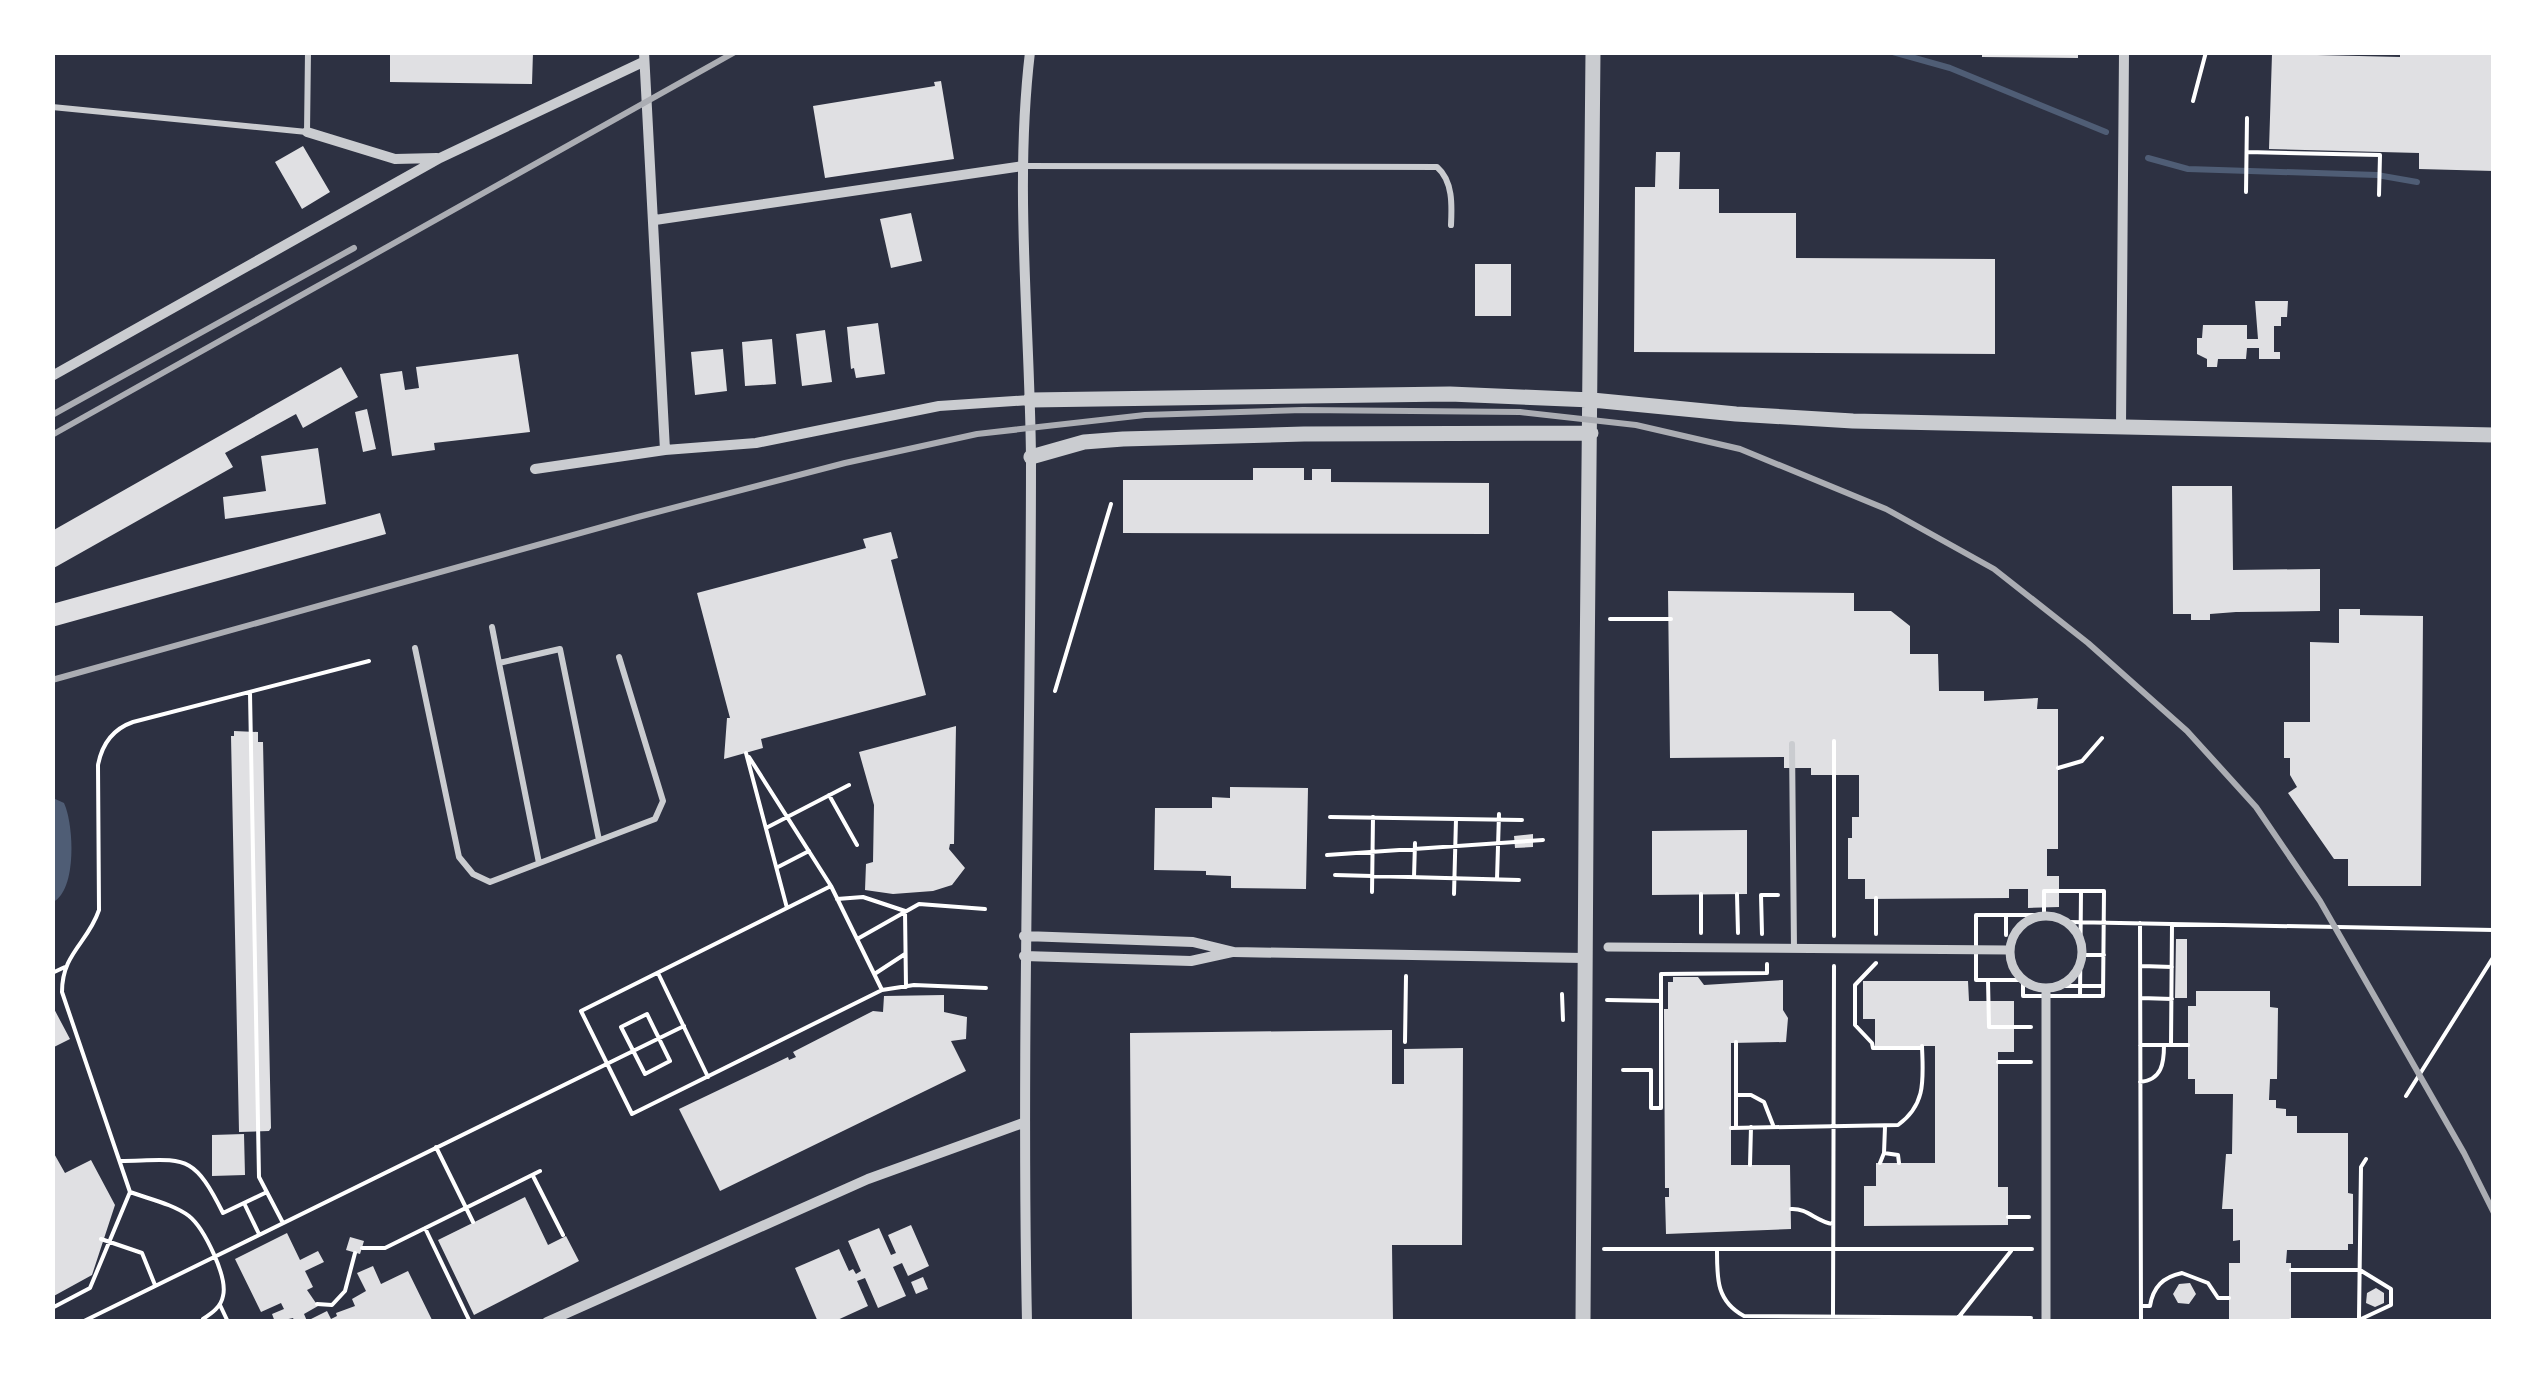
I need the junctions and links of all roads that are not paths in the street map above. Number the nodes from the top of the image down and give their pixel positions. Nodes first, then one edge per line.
1 (308, 52) edge
2 (1030, 52) edge
3 (1593, 52) edge
4 (2124, 52) edge
5 (644, 57) edge
6 (52, 107) edge
7 (307, 132) junction
8 (440, 158) junction
9 (1024, 166) junction
10 (655, 220) junction
11 (1452, 225) dead end
12 (52, 376) edge
13 (1030, 400) junction
14 (1592, 400) junction
15 (2121, 426) junction
16 (1591, 433) junction
17 (2494, 434) edge
18 (665, 450) junction
19 (1031, 457) junction
20 (535, 470) dead end
21 (492, 628) dead end
22 (416, 648) dead end
23 (619, 657) dead end
24 (499, 662) junction
25 (1792, 744) dead end
26 (599, 840) junction
27 (539, 863) junction
28 (1024, 936) junction
29 (1608, 947) dead end
30 (1794, 948) junction
31 (2009, 950) junction
32 (1234, 952) junction
33 (1024, 956) junction
34 (1584, 958) junction
35 (2046, 992) junction
36 (1023, 1124) junction
37 (2046, 1320) edge
38 (547, 1322) edge
39 (1027, 1322) edge
40 (1583, 1322) edge

1 - 7 lane
2 - 9 street
3 - 14 street
4 - 15 street
5 - 8 street
5 - 10 street
6 - 7 lane
7 - 8 street
8 - 12 street
9 - 10 street
9 - 11 lane
9 - 13 street
10 - 18 street
13 - 14 street
13 - 18 street
13 - 19 street
14 - 15 street
14 - 16 street
15 - 17 street
16 - 19 street
16 - 34 street
18 - 20 street
19 - 28 street
21 - 24 lane
22 - 27 lane
23 - 26 lane
24 - 26 lane
24 - 27 lane
25 - 30 lane
26 - 27 lane
28 - 32 street
28 - 33 street
29 - 30 street
30 - 31 street
31 - 35 street
31 - 35 street
32 - 33 street
32 - 34 street
33 - 36 street
34 - 40 street
35 - 37 street
36 - 38 street
36 - 39 street

